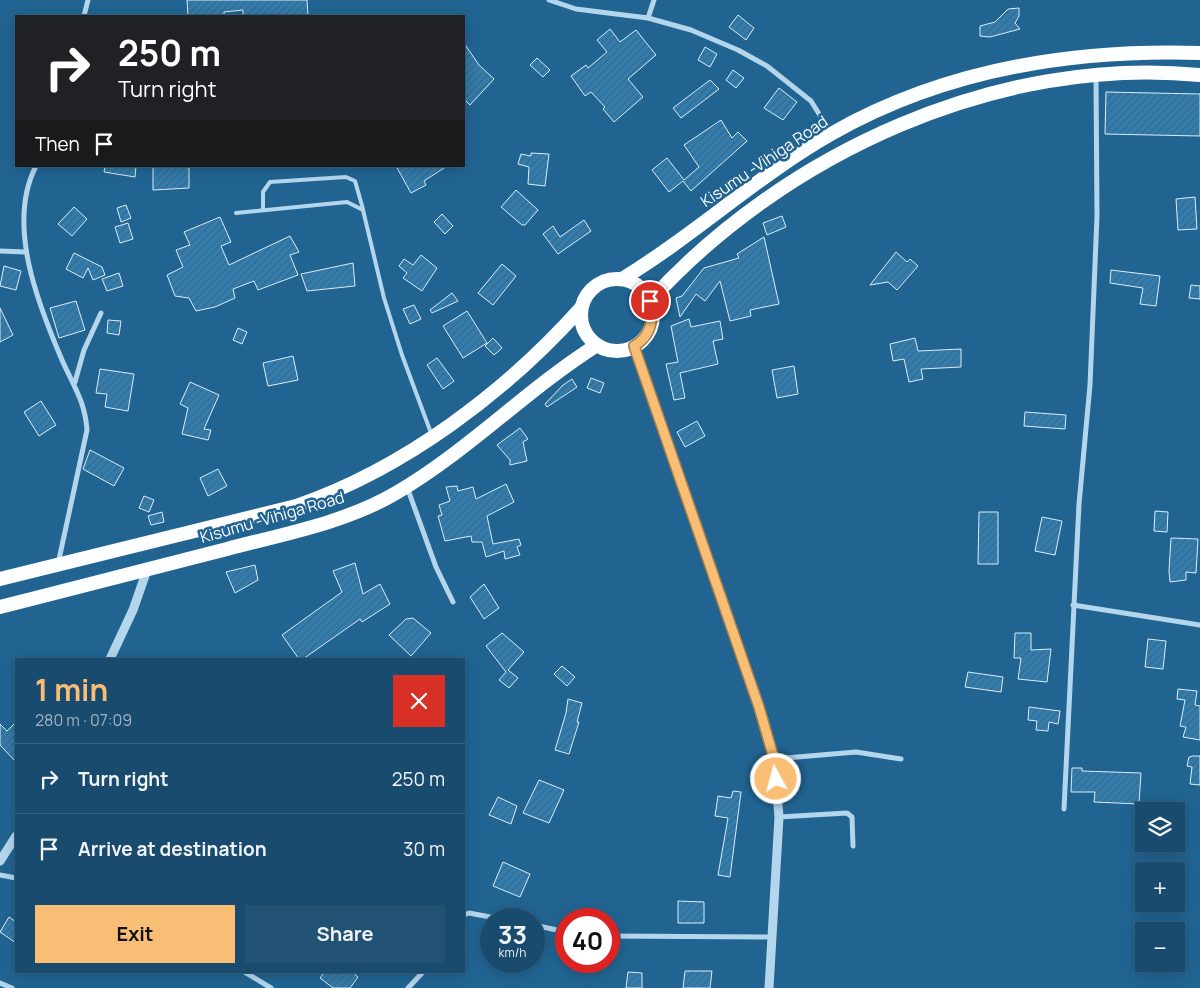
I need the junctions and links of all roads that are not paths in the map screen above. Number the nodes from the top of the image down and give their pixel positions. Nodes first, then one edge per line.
1 (88, 0) edge
2 (549, 0) edge
3 (654, 0) edge
4 (84, 15) edge
5 (648, 18) junction
6 (1200, 53) edge
7 (1096, 75) junction
8 (1200, 75) edge
9 (831, 134) junction
10 (36, 167) edge
11 (263, 209) junction
12 (363, 210) junction
13 (236, 213) dead end
14 (0, 251) edge
15 (26, 252) junction
16 (622, 279) junction
17 (650, 301) junction
18 (582, 308) junction
19 (101, 313) dead end
20 (596, 345) junction
21 (634, 346) junction
22 (74, 382) junction
23 (432, 437) junction
24 (406, 486) junction
25 (58, 564) junction
26 (147, 570) junction
27 (0, 579) edge
28 (453, 602) dead end
29 (1073, 604) junction
30 (0, 607) edge
31 (1200, 624) edge
32 (110, 658) edge
33 (774, 759) junction
34 (901, 759) dead end
35 (1064, 809) dead end
36 (779, 816) junction
37 (15, 838) edge
38 (854, 846) dead end
39 (0, 860) edge
40 (0, 874) edge
41 (15, 878) edge
42 (465, 914) edge
43 (480, 914) edge
44 (620, 936) edge
45 (772, 937) junction
46 (246, 973) edge
47 (422, 973) edge
48 (0, 983) edge
49 (12, 988) edge
50 (271, 988) edge
51 (408, 988) edge
52 (769, 988) edge

1 - 4 street
2 - 5 street
3 - 5 street
5 - 9 street
6 - 9 highway, Kisumu -Vihiga Road
7 - 8 highway, Kisumu -Vihiga Road
7 - 17 highway, Kisumu -Vihiga Road
7 - 29 street
9 - 16 highway, Kisumu -Vihiga Road
10 - 15 street
11 - 12 lane
11 - 12 lane
11 - 13 lane
12 - 23 lane
14 - 15 street
15 - 22 street
16 - 17 highway
16 - 18 highway
17 - 21 highway
18 - 20 highway
18 - 23 highway, Kisumu -Vihiga Road
19 - 22 street
20 - 21 highway
20 - 24 highway, Kisumu -Vihiga Road
21 - 33 street
22 - 25 street
23 - 25 highway, Kisumu -Vihiga Road
24 - 26 highway, Kisumu -Vihiga Road
24 - 28 street
25 - 27 highway, Kisumu -Vihiga Road
26 - 30 highway, Kisumu -Vihiga Road
26 - 32 street
29 - 31 street
29 - 35 street
33 - 34 street
33 - 36 street
36 - 38 street
36 - 45 street
37 - 39 street
40 - 41 street
42 - 43 street
44 - 45 street
45 - 52 street
46 - 50 street
47 - 51 street
48 - 49 street

